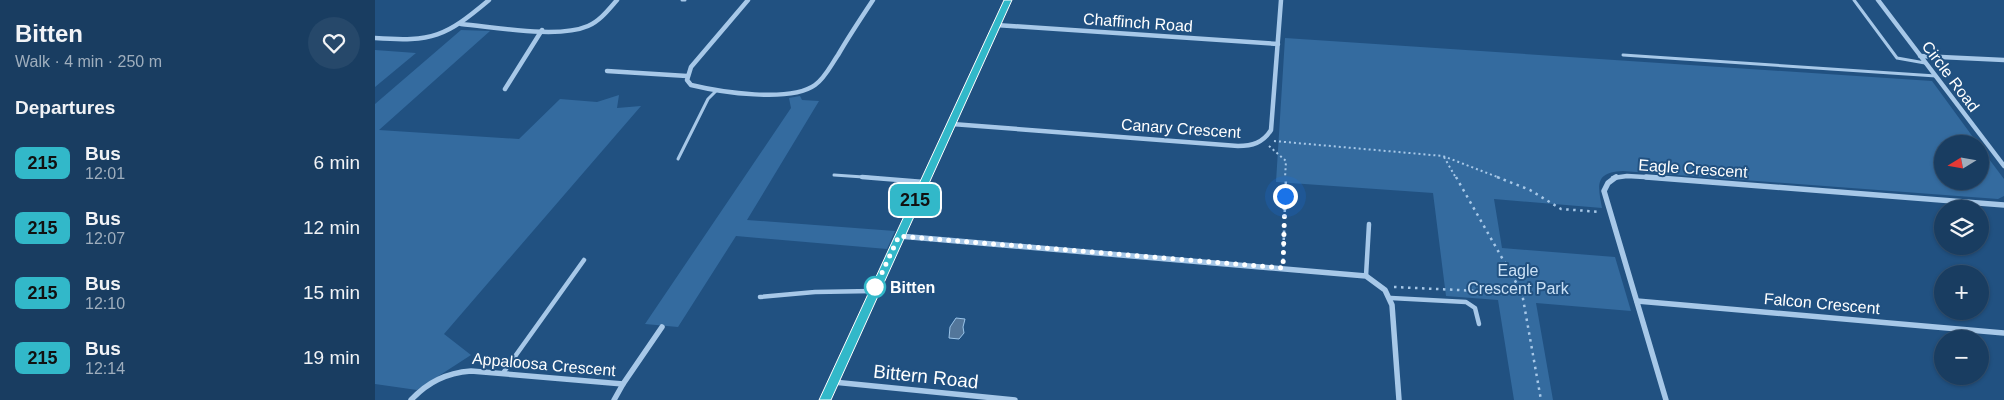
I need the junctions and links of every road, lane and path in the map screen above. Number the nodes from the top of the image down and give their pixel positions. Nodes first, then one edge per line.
1 (489, 0) edge
2 (617, 0) edge
3 (748, 0) edge
4 (873, 0) edge
5 (1008, 0) edge
6 (1281, 0) edge
7 (1854, 0) edge
8 (1877, 0) edge
9 (461, 24) junction
10 (996, 25) junction
11 (542, 30) junction
12 (375, 38) edge
13 (1278, 44) junction
14 (1623, 55) dead end
15 (1920, 56) junction
16 (2004, 60) edge
17 (1925, 63) junction
18 (607, 71) dead end
19 (687, 76) junction
20 (1936, 76) junction
21 (505, 89) dead end
22 (717, 90) junction
23 (952, 124) junction
24 (1263, 140) junction
25 (1443, 156) junction
26 (678, 159) dead end
27 (2004, 166) edge
28 (834, 175) dead end
29 (924, 182) junction
30 (2004, 205) edge
31 (1611, 213) junction
32 (1369, 224) dead end
33 (899, 236) junction
34 (585, 260) dead end
35 (1283, 268) junction
36 (1367, 276) junction
37 (1385, 288) junction
38 (873, 292) junction
39 (1522, 294) junction
40 (760, 297) dead end
41 (1391, 298) junction
42 (1637, 301) junction
43 (1479, 324) dead end
44 (662, 327) dead end
45 (2004, 333) edge
46 (503, 373) junction
47 (833, 382) junction
48 (623, 384) junction
49 (411, 400) edge
50 (614, 400) edge
51 (825, 400) edge
52 (1015, 400) edge
53 (1399, 400) edge
54 (1541, 400) edge
55 (1666, 400) edge

1 - 9 street
2 - 11 street
3 - 19 street
4 - 22 street
5 - 10 street
6 - 13 street, Canary Crescent
7 - 17 lane
8 - 15 street, Circle Road
9 - 11 street
9 - 12 street
10 - 13 street, Chaffinch Road
10 - 23 street
11 - 21 street
13 - 24 street, Canary Crescent
14 - 20 lane
15 - 16 street
15 - 17 street, Circle Road
17 - 20 street, Circle Road
18 - 19 street
19 - 22 street
20 - 27 street, Circle Road
22 - 26 lane
23 - 24 street, Canary Crescent
23 - 29 street
24 - 25 path
24 - 35 path
25 - 31 path
25 - 39 path
28 - 29 lane
29 - 33 street
30 - 31 street, Eagle Crescent
31 - 42 street, Eagle Crescent
32 - 36 lane
33 - 35 street
33 - 38 street
34 - 46 lane
35 - 36 street
36 - 37 street
37 - 39 path
37 - 41 street
38 - 40 lane
38 - 47 street
39 - 54 path
41 - 43 lane
41 - 53 street
42 - 45 street, Falcon Crescent
42 - 55 street, Eagle Crescent
44 - 48 street, Appaloosa Crescent
46 - 48 street, Appaloosa Crescent
46 - 49 street, Appaloosa Crescent
47 - 51 street
47 - 52 street, Bittern Road
48 - 50 street, Appaloosa Crescent

